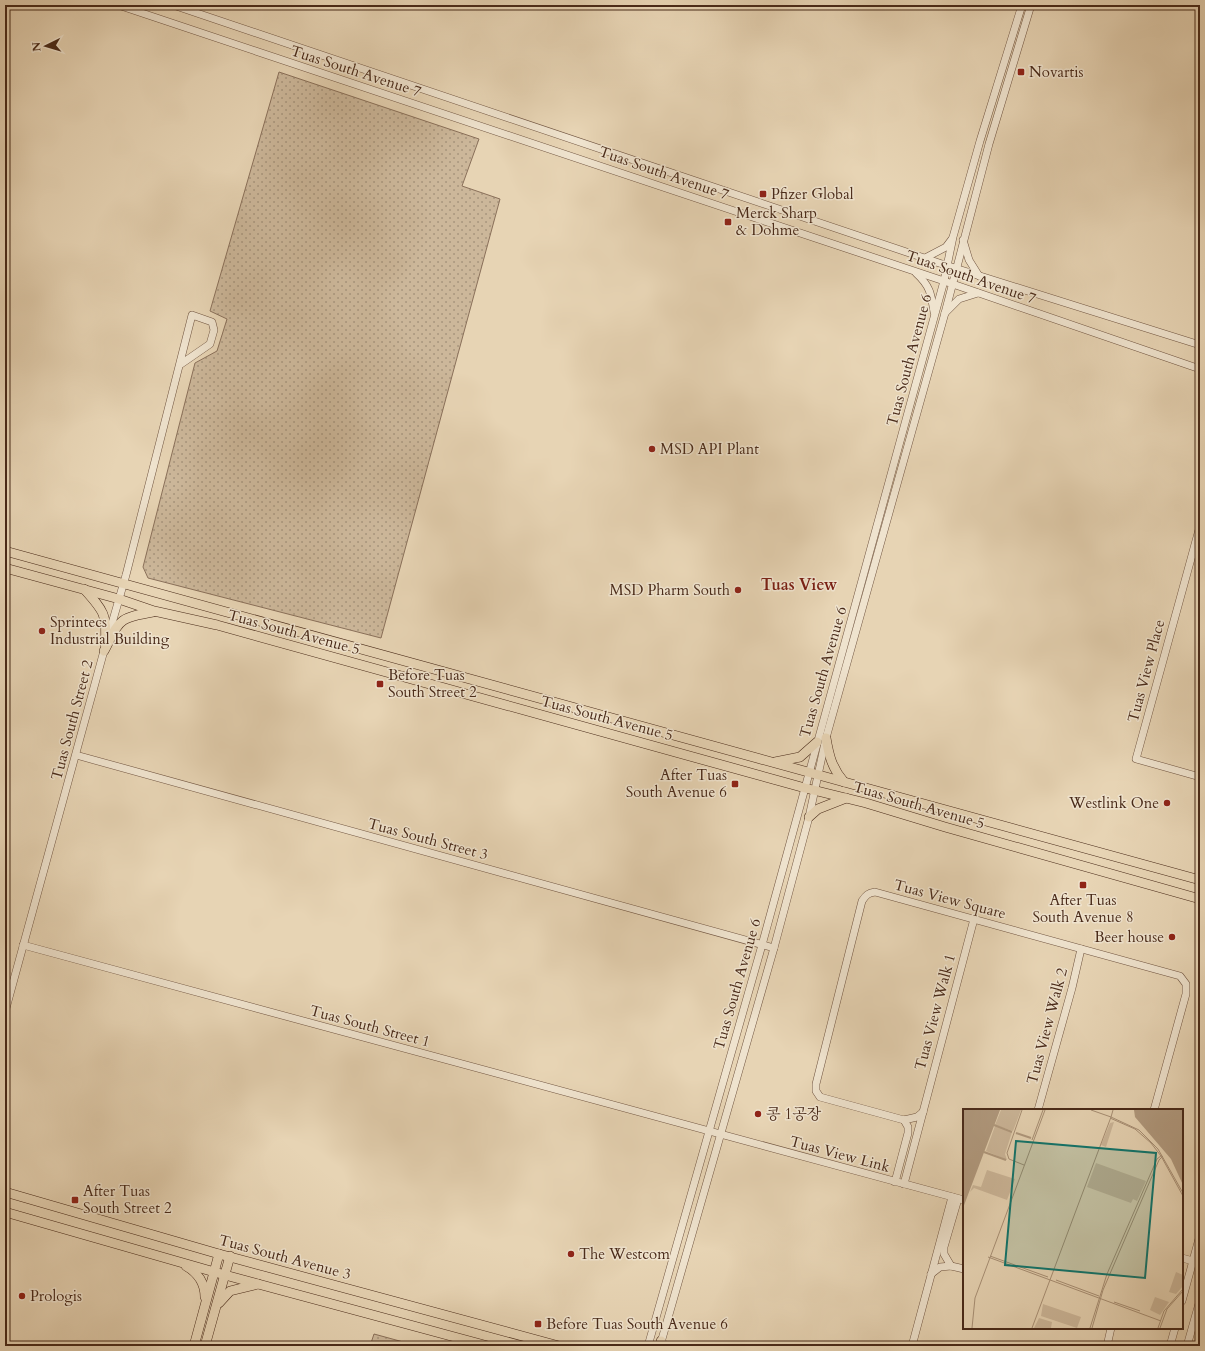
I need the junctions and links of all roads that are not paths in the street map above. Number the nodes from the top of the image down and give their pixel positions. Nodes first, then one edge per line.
1 (118, 5) edge
2 (173, 5) edge
3 (1022, 5) edge
4 (1031, 5) edge
5 (953, 238) junction
6 (963, 240) junction
7 (925, 258) junction
8 (947, 265) junction
9 (956, 268) junction
10 (914, 271) junction
11 (979, 276) junction
12 (944, 281) junction
13 (953, 284) junction
14 (978, 293) junction
15 (945, 313) junction
16 (935, 314) junction
17 (1200, 345) edge
18 (181, 364) junction
19 (1200, 369) edge
20 (1200, 526) edge
21 (5, 551) edge
22 (5, 568) edge
23 (124, 585) junction
24 (84, 589) junction
25 (119, 599) junction
26 (154, 611) junction
27 (104, 651) junction
28 (826, 738) junction
29 (817, 742) junction
30 (76, 755) junction
31 (772, 763) junction
32 (808, 772) junction
33 (818, 775) junction
34 (1200, 777) edge
35 (844, 782) junction
36 (809, 789) junction
37 (846, 798) junction
38 (809, 817) junction
39 (1200, 880) edge
40 (1200, 899) edge
41 (974, 918) junction
42 (23, 945) junction
43 (762, 945) junction
44 (774, 948) junction
45 (1081, 948) junction
46 (5, 1012) edge
47 (1038, 1109) edge
48 (1154, 1109) edge
49 (923, 1112) junction
50 (904, 1120) junction
51 (709, 1132) junction
52 (720, 1135) junction
53 (895, 1182) junction
54 (904, 1184) junction
55 (5, 1192) edge
56 (958, 1199) edge
57 (5, 1212) edge
58 (1200, 1235) edge
59 (219, 1254) junction
60 (230, 1256) junction
61 (1183, 1258) edge
62 (1193, 1261) junction
63 (178, 1262) junction
64 (951, 1266) junction
65 (963, 1269) edge
66 (215, 1272) junction
67 (931, 1274) junction
68 (225, 1275) junction
69 (261, 1284) junction
70 (1183, 1297) edge
71 (1200, 1300) edge
72 (216, 1305) junction
73 (204, 1309) junction
74 (1111, 1329) edge
75 (1175, 1329) edge
76 (661, 1344) edge
77 (194, 1346) edge
78 (205, 1346) edge
79 (488, 1346) edge
80 (559, 1346) edge
81 (648, 1346) edge
82 (912, 1346) edge
83 (1107, 1346) edge
84 (1170, 1346) edge
85 (1187, 1346) edge

1 - 10 street, Tuas South Avenue 7
2 - 7 street, Tuas South Avenue 7
3 - 5 street, Tuas South Avenue 6
4 - 6 street, Tuas South Avenue 6
5 - 7 street
5 - 8 street, Tuas South Avenue 6
6 - 9 street, Tuas South Avenue 6
6 - 11 street
7 - 8 street, Tuas South Avenue 7
8 - 9 street, Tuas South Avenue 7
8 - 12 street, Tuas South Avenue 6
9 - 11 street, Tuas South Avenue 7
9 - 13 street, Tuas South Avenue 6
10 - 12 street, Tuas South Avenue 7
10 - 16 street
11 - 17 street, Tuas South Avenue 7
12 - 13 street, Tuas South Avenue 7
12 - 16 street, Tuas South Avenue 6
13 - 14 street, Tuas South Avenue 7
13 - 15 street, Tuas South Avenue 6
14 - 15 street
14 - 19 street, Tuas South Avenue 7
15 - 28 street, Tuas South Avenue 6
16 - 29 street, Tuas South Avenue 6
18 - 18 street, Tuas South Street 2
18 - 23 street, Tuas South Street 2
20 - 34 street, Tuas View Place
21 - 23 main road, Tuas South Avenue 5
22 - 24 main road, Tuas South Avenue 5
23 - 25 street, Tuas South Street 2
23 - 31 main road, Tuas South Avenue 5
24 - 25 main road, Tuas South Avenue 5
24 - 27 main road
25 - 26 main road, Tuas South Avenue 5
25 - 27 street, Tuas South Street 2
26 - 27 main road
26 - 36 main road, Tuas South Avenue 5
27 - 30 street, Tuas South Street 2
28 - 33 street, Tuas South Avenue 6
28 - 35 main road
29 - 31 main road
29 - 32 street, Tuas South Avenue 6
30 - 42 street, Tuas South Street 2
30 - 43 street, Tuas South Street 3
31 - 32 main road, Tuas South Avenue 5
32 - 33 main road, Tuas South Avenue 5
32 - 36 street, Tuas South Avenue 6
33 - 35 main road, Tuas South Avenue 5
33 - 36 street, Tuas South Avenue 6
35 - 39 main road, Tuas South Avenue 5
36 - 37 main road, Tuas South Avenue 5
36 - 38 street, Tuas South Avenue 6
36 - 43 street, Tuas South Avenue 6
37 - 38 main road
37 - 40 main road, Tuas South Avenue 5
38 - 44 street, Tuas South Avenue 6
41 - 45 street, Tuas View Square
41 - 49 street, Tuas View Walk 1
41 - 50 street, Tuas View Square
42 - 46 street, Tuas South Street 2
42 - 51 street, Tuas South Street 1
43 - 44 street, Tuas South Street 3
43 - 51 street, Tuas South Avenue 6
44 - 52 street, Tuas South Avenue 6
45 - 47 street, Tuas View Walk 2
45 - 48 street, Tuas View Square
49 - 50 street
49 - 54 street, Tuas View Walk 1
50 - 53 street
51 - 52 street, Tuas View Link
51 - 81 street, Tuas South Avenue 6
52 - 53 street, Tuas View Link
52 - 76 street, Tuas South Avenue 6
53 - 54 street, Tuas View Link
54 - 56 street, Tuas View Link
55 - 59 main road, Tuas South Avenue 3
56 - 64 street
56 - 67 street
57 - 63 main road
58 - 62 street
59 - 60 main road, Tuas South Avenue 3
59 - 66 main road
60 - 68 main road
60 - 80 main road, Tuas South Avenue 3
61 - 62 street
62 - 70 street
63 - 66 main road
63 - 73 main road
64 - 65 street
64 - 67 street
66 - 68 main road
66 - 73 main road
67 - 82 street
68 - 69 main road
68 - 72 main road
69 - 72 main road
69 - 79 main road
71 - 85 street
72 - 78 main road
73 - 77 main road
74 - 83 street
75 - 84 street

